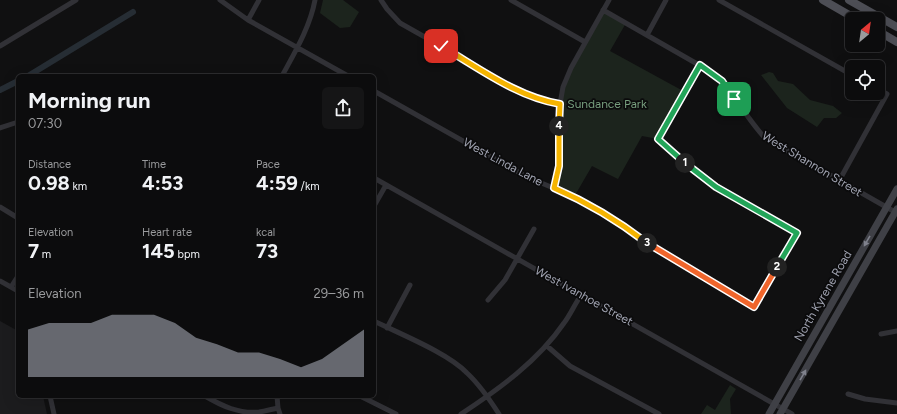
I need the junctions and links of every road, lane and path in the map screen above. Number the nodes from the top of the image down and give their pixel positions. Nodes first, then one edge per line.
1 (76, 0) edge
2 (220, 0) edge
3 (259, 0) edge
4 (315, 0) edge
5 (381, 0) edge
6 (511, 0) edge
7 (609, 0) edge
8 (666, 0) edge
9 (719, 0) edge
10 (823, 0) edge
11 (849, 0) edge
12 (603, 10) junction
13 (845, 13) edge
14 (248, 20) junction
15 (897, 27) edge
16 (647, 35) junction
17 (885, 35) edge
18 (585, 42) junction
19 (897, 42) edge
20 (0, 46) edge
21 (298, 48) junction
22 (700, 65) junction
23 (845, 71) edge
24 (283, 74) edge
25 (344, 74) edge
26 (376, 91) edge
27 (884, 100) edge
28 (560, 104) junction
29 (16, 123) edge
30 (0, 128) edge
31 (376, 179) edge
32 (839, 181) junction
33 (386, 185) junction
34 (554, 188) junction
35 (897, 189) edge
36 (376, 202) edge
37 (0, 207) edge
38 (886, 207) junction
39 (896, 211) edge
40 (16, 217) edge
41 (534, 229) dead end
42 (518, 259) junction
43 (16, 279) edge
44 (0, 281) edge
45 (410, 285) dead end
46 (11, 288) junction
47 (16, 290) edge
48 (582, 294) junction
49 (488, 300) dead end
50 (376, 322) edge
51 (387, 328) junction
52 (897, 331) edge
53 (881, 334) dead end
54 (547, 346) junction
55 (848, 394) dead end
56 (488, 397) junction
57 (50, 398) edge
58 (208, 398) edge
59 (277, 398) edge
60 (364, 398) edge
61 (897, 403) edge
62 (774, 404) junction
63 (278, 408) junction
64 (782, 411) edge
65 (54, 414) edge
66 (280, 414) edge
67 (396, 414) edge
68 (461, 414) edge
69 (499, 414) edge
70 (659, 414) edge
71 (769, 414) edge
72 (792, 414) edge

1 - 20 street
2 - 14 street
3 - 14 street
4 - 21 street
5 - 28 street
6 - 18 street
7 - 12 street
8 - 16 street
9 - 23 street
10 - 13 main road
11 - 15 main road
12 - 16 street, West Shannon Street
12 - 18 street
14 - 21 street
16 - 22 street, West Shannon Street
17 - 19 main road
18 - 28 street
21 - 24 street
21 - 25 street
22 - 32 street, West Shannon Street
22 - 34 street, West Linda Lane
26 - 34 street, West Linda Lane
27 - 32 street
28 - 34 street
29 - 30 street
31 - 33 street, West Ivanhoe Street
32 - 38 street, West Shannon Street
33 - 36 street
33 - 42 street, West Ivanhoe Street
35 - 38 main road, North Kyrene Road
37 - 40 street
38 - 39 street, West Shannon Street
38 -> 62 main road, North Kyrene Road
64 -> 39 main road, North Kyrene Road
41 - 42 street
42 - 48 street, West Ivanhoe Street
42 - 49 street
43 - 46 street
44 - 46 street
45 - 51 street
46 - 47 street
48 - 54 street
48 - 62 street, West Ivanhoe Street
50 - 51 street
51 - 56 street
52 - 53 street
54 - 56 street
54 - 70 street
55 - 61 street
56 - 68 street
56 - 69 street
57 - 65 street
58 - 63 street
59 - 63 street
60 - 67 street
62 - 64 street, West Ivanhoe Street
62 - 71 main road, North Kyrene Road
63 - 66 street
64 - 72 street, West Ivanhoe Street

